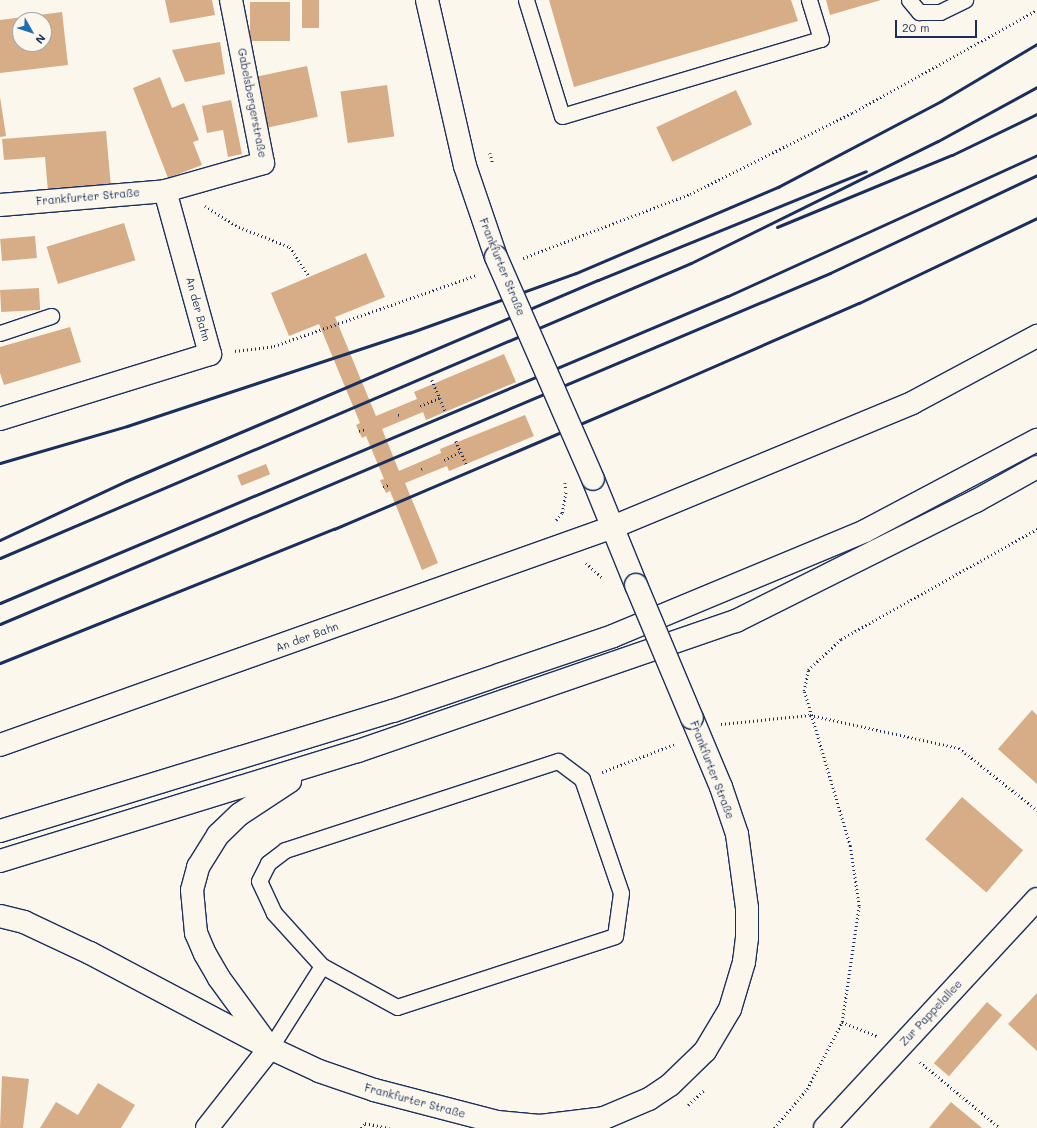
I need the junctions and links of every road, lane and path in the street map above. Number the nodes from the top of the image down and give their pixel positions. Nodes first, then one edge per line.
1 (232, 0) edge
2 (426, 0) edge
3 (526, 0) edge
4 (809, 0) edge
5 (909, 0) edge
6 (965, 0) edge
7 (1037, 10) edge
8 (170, 189) junction
9 (0, 205) edge
10 (239, 227) dead end
11 (521, 258) dead end
12 (490, 265) junction
13 (309, 276) dead end
14 (52, 316) dead end
15 (0, 333) edge
16 (1037, 336) edge
17 (210, 354) junction
18 (432, 380) dead end
19 (439, 398) junction
20 (420, 406) dead end
21 (445, 412) dead end
22 (0, 419) edge
23 (364, 429) dead end
24 (359, 431) dead end
25 (1037, 440) edge
26 (456, 441) dead end
27 (460, 452) junction
28 (444, 460) dead end
29 (467, 466) dead end
30 (1037, 467) edge
31 (390, 484) dead end
32 (383, 486) dead end
33 (566, 490) dead end
34 (562, 513) dead end
35 (613, 527) junction
36 (1037, 529) edge
37 (588, 568) dead end
38 (608, 584) dead end
39 (810, 715) junction
40 (717, 725) dead end
41 (678, 743) dead end
42 (0, 745) edge
43 (358, 751) junction
44 (582, 779) junction
45 (1037, 810) edge
46 (0, 831) edge
47 (0, 861) edge
48 (1037, 899) edge
49 (0, 916) edge
50 (322, 966) junction
51 (270, 1048) junction
52 (914, 1057) dead end
53 (207, 1128) edge
54 (361, 1128) edge
55 (389, 1128) edge
56 (774, 1128) edge
57 (825, 1128) edge
58 (1000, 1128) edge

1 - 8 main road, Gabelsbergerstraße
2 - 12 main road, Frankfurter Straße
3 - 4 lane
5 - 6 lane
7 - 11 path
8 - 9 main road, Frankfurter Straße
8 - 17 main road, An der Bahn
10 - 13 path
12 - 17 path
12 - 35 main road, Frankfurter Straße, bridge
14 - 15 lane
16 - 35 main road, An der Bahn
17 - 22 main road, An der Bahn
18 - 19 path
19 - 20 path
19 - 21 path
23 - 24 path
25 - 46 main road
26 - 27 path
27 - 28 path
27 - 29 path
30 - 43 main road
31 - 32 path
33 - 34 path
35 - 42 main road, An der Bahn
35 - 51 main road, Frankfurter Straße, bridge
36 - 39 path
37 - 38 path
39 - 40 path
39 - 45 path
39 - 56 path
41 - 44 path
43 - 47 main road
43 - 51 main road
44 - 50 lane
44 - 50 lane
48 - 57 main road, Zur Pappelallee
49 - 51 main road, Frankfurter Straße
50 - 51 lane
51 - 53 main road
52 - 58 path
54 - 55 path

